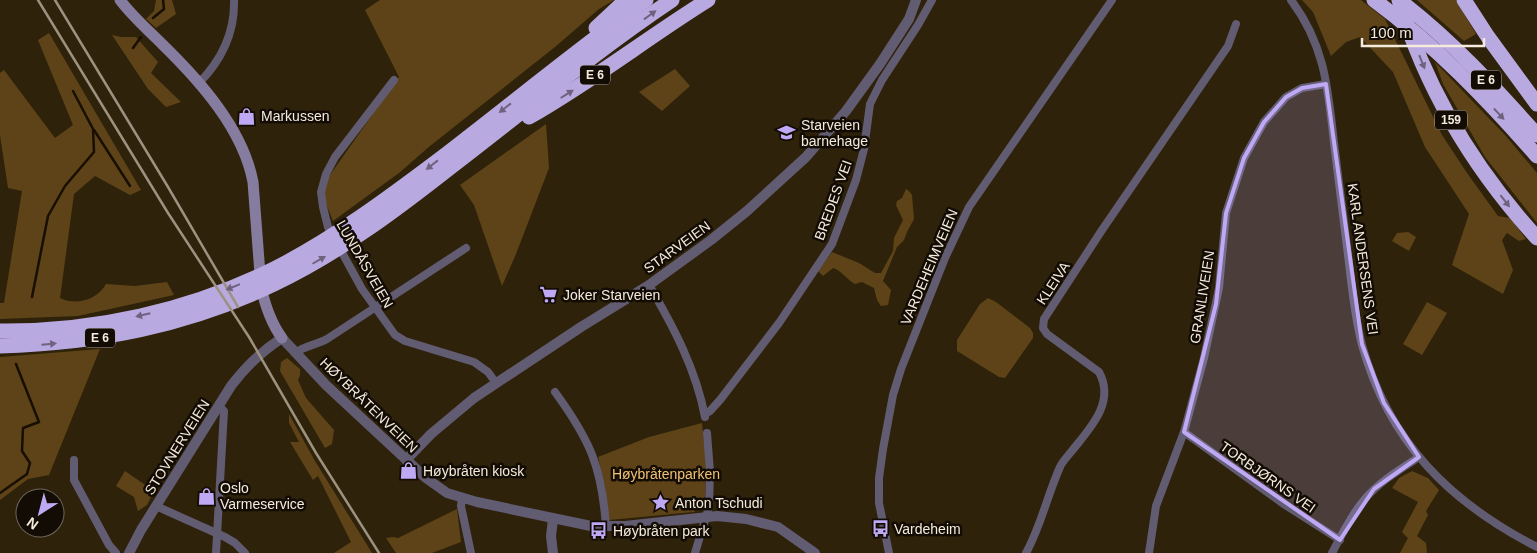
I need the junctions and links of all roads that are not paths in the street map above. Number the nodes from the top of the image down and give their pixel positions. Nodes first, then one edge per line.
1 (120, 0) edge
2 (234, 0) edge
3 (626, 0) edge
4 (646, 0) edge
5 (672, 0) edge
6 (708, 0) edge
7 (932, 0) edge
8 (1112, 0) edge
9 (1291, 0) edge
10 (1374, 0) edge
11 (1399, 0) edge
12 (1464, 0) edge
13 (917, 2) edge
14 (1236, 24) dead end
15 (394, 80) dead end
16 (540, 81) junction
17 (198, 84) junction
18 (1326, 84) junction
19 (1537, 104) edge
20 (1537, 134) edge
21 (480, 145) junction
22 (1537, 156) edge
23 (1537, 238) edge
24 (466, 248) dead end
25 (275, 276) junction
26 (649, 285) junction
27 (374, 308) junction
28 (194, 309) junction
29 (0, 331) edge
30 (282, 338) junction
31 (0, 346) edge
32 (295, 353) junction
33 (496, 383) junction
34 (555, 392) dead end
35 (218, 406) junction
36 (1184, 432) junction
37 (707, 433) dead end
38 (1419, 457) junction
39 (74, 460) dead end
40 (406, 460) junction
41 (462, 498) junction
42 (156, 506) junction
43 (708, 516) junction
44 (553, 519) junction
45 (606, 527) junction
46 (218, 533) junction
47 (1340, 540) junction
48 (1537, 547) edge
49 (116, 553) edge
50 (130, 553) edge
51 (216, 553) edge
52 (245, 553) edge
53 (471, 553) edge
54 (553, 553) edge
55 (694, 553) edge
56 (815, 553) edge
57 (889, 553) edge
58 (1026, 553) edge
59 (1149, 553) edge
60 (1332, 553) edge
61 (1534, 553) edge

1 - 17 main road, HØYBRÅTENVEIEN
2 - 17 street
3 - 16 highway, E 6
4 - 16 highway, E 6
21 -> 5 highway, E 6
21 -> 6 highway, E 6
7 - 26 street, BREDES VEI
8 - 57 street, VARDEHEIMVEIEN
9 - 18 street, KARL ANDERSENS VEI
10 -> 22 highway, E 6
11 - 20 highway, E 6
11 -> 23 highway, 159
12 - 19 highway
13 - 26 street, STARVEIEN
14 - 58 street, KLEIVA
15 - 27 street, LUNDÅSVEIEN
16 -> 25 highway, E 6
17 - 30 main road, HØYBRÅTENVEIEN
18 - 36 street, GRANLIVEIEN
18 - 38 street, KARL ANDERSENS VEI
25 -> 21 highway, E 6
24 - 27 street
25 - 28 highway, E 6
26 - 33 street, STARVEIEN
27 - 32 street
27 - 33 street, LUNDÅSVEIEN
28 -> 29 highway, E 6
31 -> 28 highway, E 6
30 - 32 street, HØYBRÅTENVEIEN
30 - 35 street, STOVNERVEIEN
32 - 40 street, HØYBRÅTENVEIEN
33 - 40 street, STARVEIEN
34 - 45 street
35 - 42 street, STOVNERVEIEN
35 - 46 street
36 - 47 street, TORBJØRNS VEI
36 - 59 street, GRANLIVEIEN
37 - 43 street
38 - 47 street
38 - 48 street, KARL ANDERSENS VEI
39 - 49 street
40 - 41 street, HØYBRÅTENVEIEN
41 - 44 street, HØYBRÅTENVEIEN
41 - 53 street
42 - 46 street
42 - 50 street, STOVNERVEIEN
43 - 45 street, HØYBRÅTENVEIEN
43 - 55 street
43 - 56 street, HØYBRÅTENVEIEN
44 - 45 street, HØYBRÅTENVEIEN
44 - 54 street
46 - 51 street
46 - 52 street
47 - 60 street
48 - 61 street

